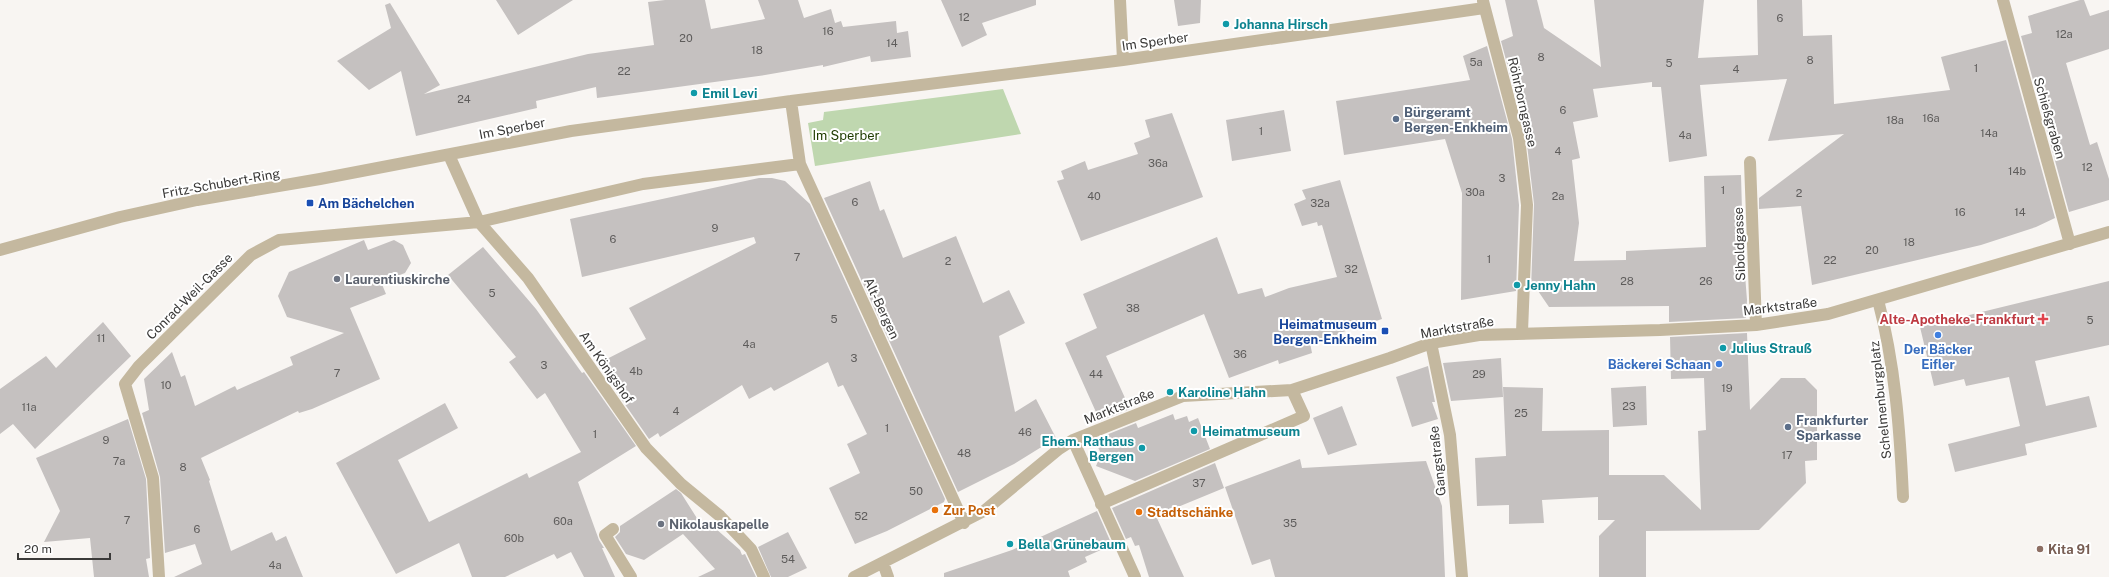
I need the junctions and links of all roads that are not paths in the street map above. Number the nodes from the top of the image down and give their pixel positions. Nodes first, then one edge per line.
1 (1120, 0) edge
2 (2003, 0) edge
3 (1483, 4) edge
4 (1123, 60) junction
5 (790, 101) junction
6 (449, 155) junction
7 (1750, 162) dead end
8 (800, 164) junction
9 (479, 222) junction
10 (2109, 232) edge
11 (2070, 244) junction
12 (0, 250) edge
13 (1878, 300) junction
14 (1756, 325) junction
15 (1522, 332) junction
16 (1431, 343) junction
17 (1292, 390) junction
18 (1072, 440) junction
19 (1902, 497) dead end
20 (1101, 504) junction
21 (964, 523) junction
22 (613, 529) dead end
23 (883, 563) junction
24 (159, 577) edge
25 (630, 577) edge
26 (764, 577) edge
27 (854, 577) edge
28 (888, 577) edge
29 (1134, 577) edge
30 (1462, 577) edge

1 - 4 street
2 - 11 street, Schießgraben
3 - 4 street, Im Sperber
3 - 15 street, Röhrborngasse
4 - 5 street, Im Sperber
5 - 6 street, Im Sperber
5 - 8 street, Alt-Bergen
6 - 9 street, Am Königshof
6 - 12 street, Fritz-Schubert-Ring
7 - 14 street, Siboldgasse
8 - 9 street
8 - 21 street, Alt-Bergen
9 - 24 street, Conrad-Weil-Gasse
9 - 26 street, Am Königshof
10 - 11 street, Marktstraße
11 - 13 street, Marktstraße
13 - 14 street, Marktstraße
13 - 19 street, Schelmenburgplatz
14 - 15 street, Marktstraße
15 - 16 street, Marktstraße
16 - 17 street, Marktstraße
16 - 30 street, Gangstraße
17 - 18 street, Marktstraße
17 - 20 street
18 - 20 street
18 - 21 street, Marktstraße
20 - 29 street
21 - 23 street, Marktstraße
22 - 25 street
23 - 27 street, Marktstraße
23 - 28 street

